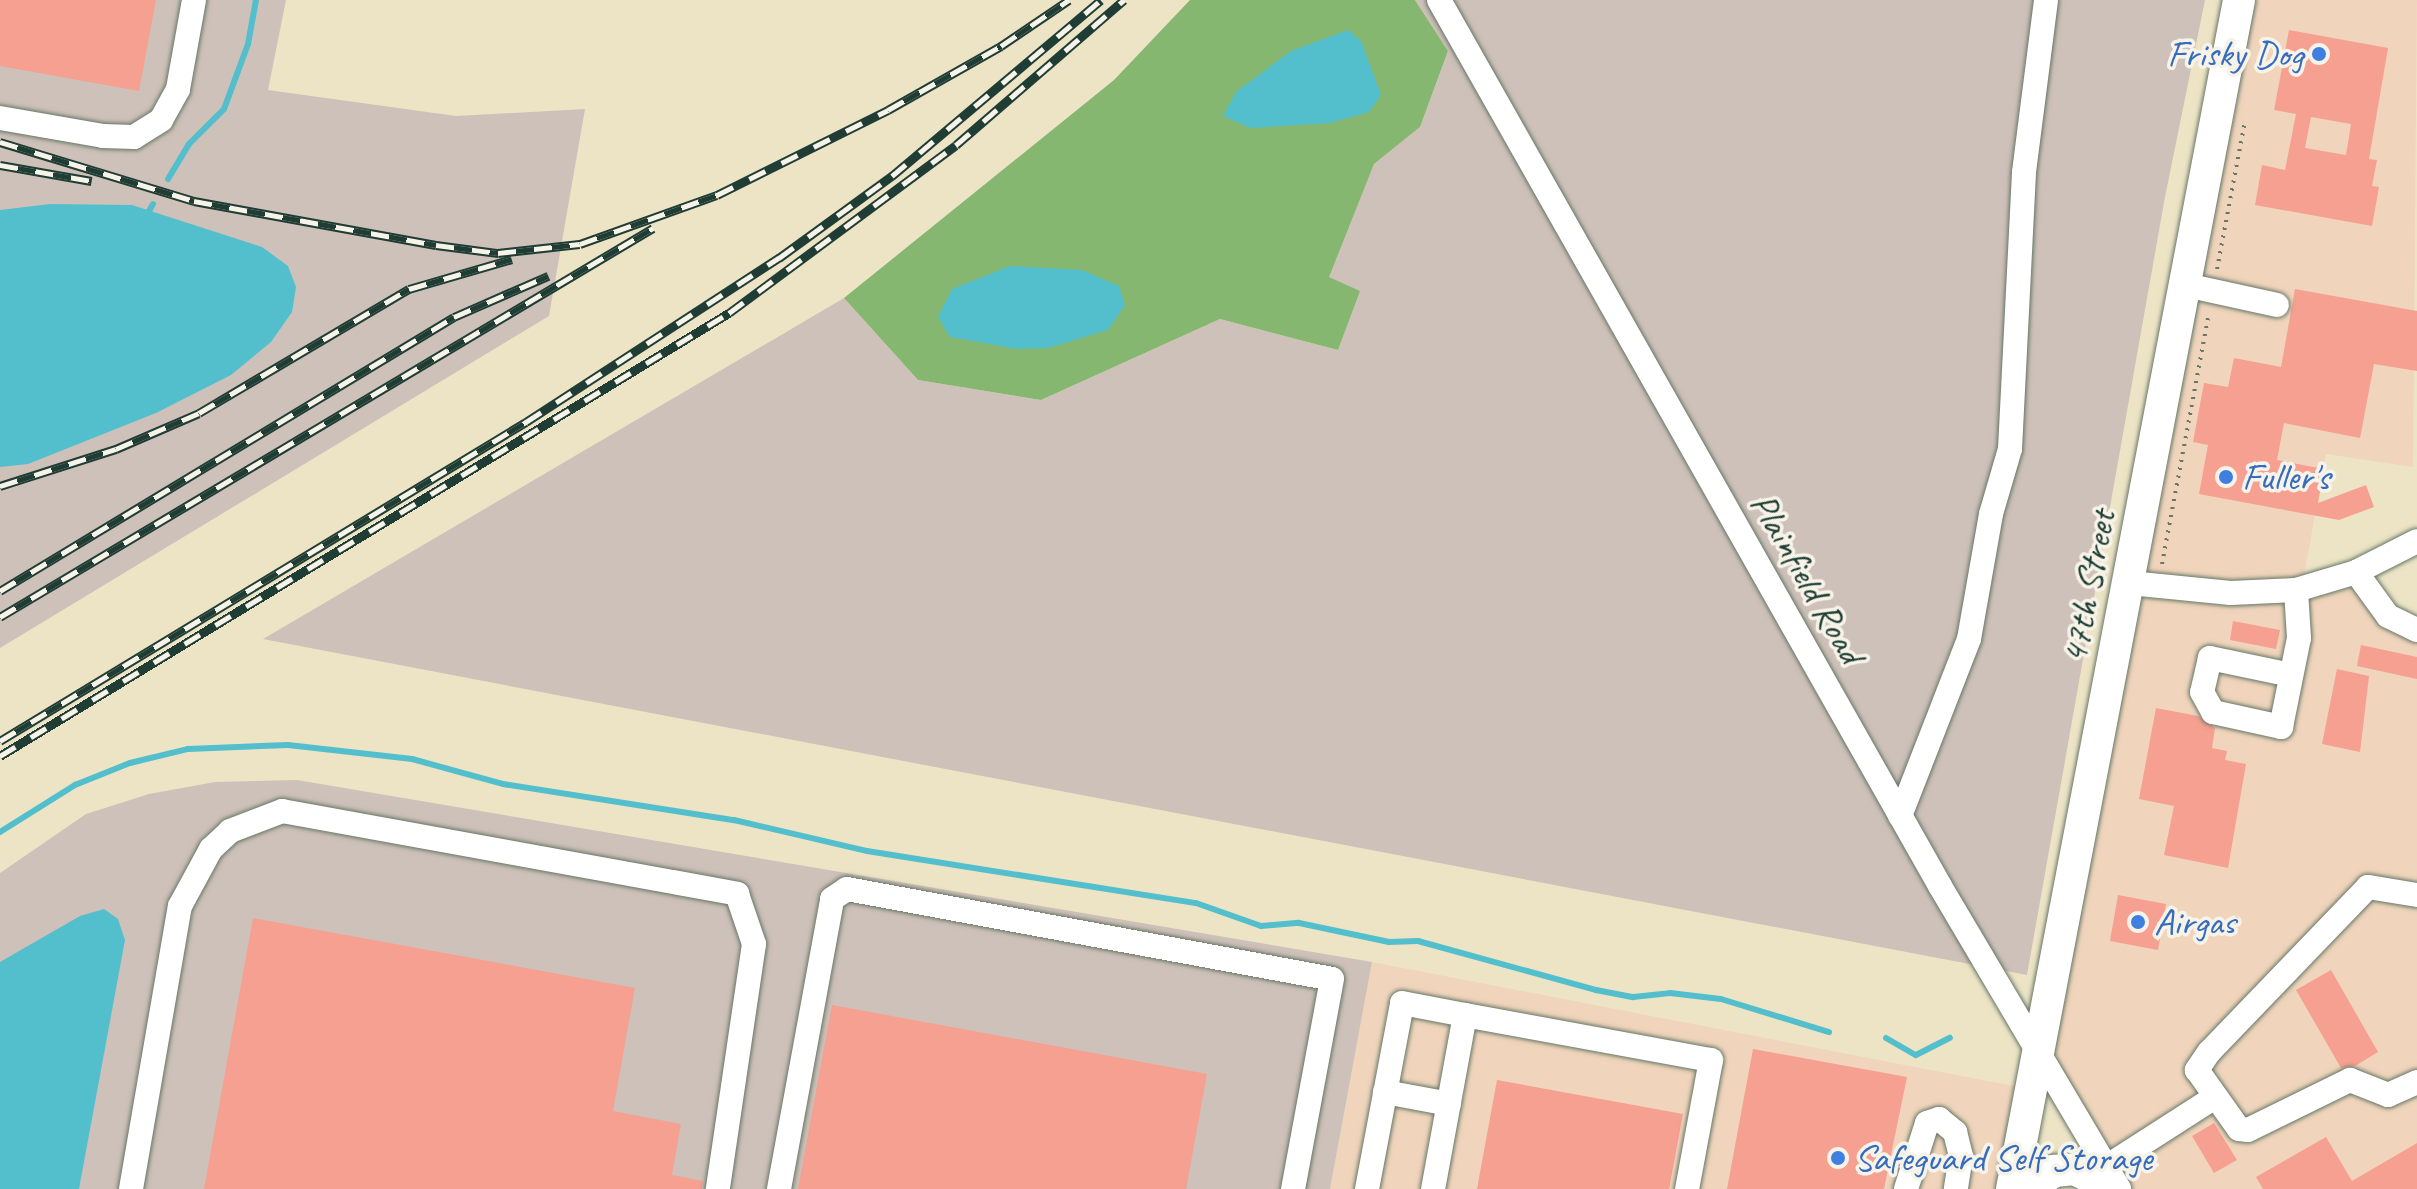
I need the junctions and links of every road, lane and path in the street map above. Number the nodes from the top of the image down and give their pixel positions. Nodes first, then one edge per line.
1 (194, 0) edge
2 (1439, 0) edge
3 (2046, 0) edge
4 (2239, 0) edge
5 (2246, 113) dead end
6 (0, 118) edge
7 (2199, 288) junction
8 (2277, 305) dead end
9 (2417, 541) edge
10 (2356, 572) junction
11 (2144, 585) junction
12 (2296, 590) junction
13 (2417, 630) edge
14 (2291, 675) dead end
15 (1900, 816) junction
16 (2417, 895) edge
17 (1465, 1015) junction
18 (2039, 1053) junction
19 (2417, 1082) edge
20 (1385, 1092) junction
21 (2215, 1097) junction
22 (1449, 1104) junction
23 (2113, 1182) edge
24 (131, 1189) edge
25 (718, 1189) edge
26 (779, 1189) edge
27 (1293, 1189) edge
28 (1367, 1189) edge
29 (1433, 1189) edge
30 (1687, 1189) edge
31 (1906, 1189) edge
32 (1956, 1189) edge
33 (2012, 1189) edge
34 (2029, 1189) edge

1 - 6 street
2 - 15 street, Plainfield Road
3 - 15 street
4 - 7 main road, 47th Street
5 - 7 path
7 - 8 street
7 - 11 main road, 47th Street
7 - 11 path
9 - 10 street
10 - 12 street
10 - 13 street
11 - 12 street
11 - 18 main road, 47th Street
12 - 14 street
15 - 18 street, Plainfield Road
16 - 21 street
17 - 20 street
17 - 22 street
17 - 30 street
18 - 23 street, Plainfield Road
18 - 33 main road, 47th Street
19 - 21 street
20 - 22 street
20 - 28 street
21 - 23 street
22 - 29 street
23 - 34 main road
24 - 25 street
26 - 27 street
31 - 32 street

